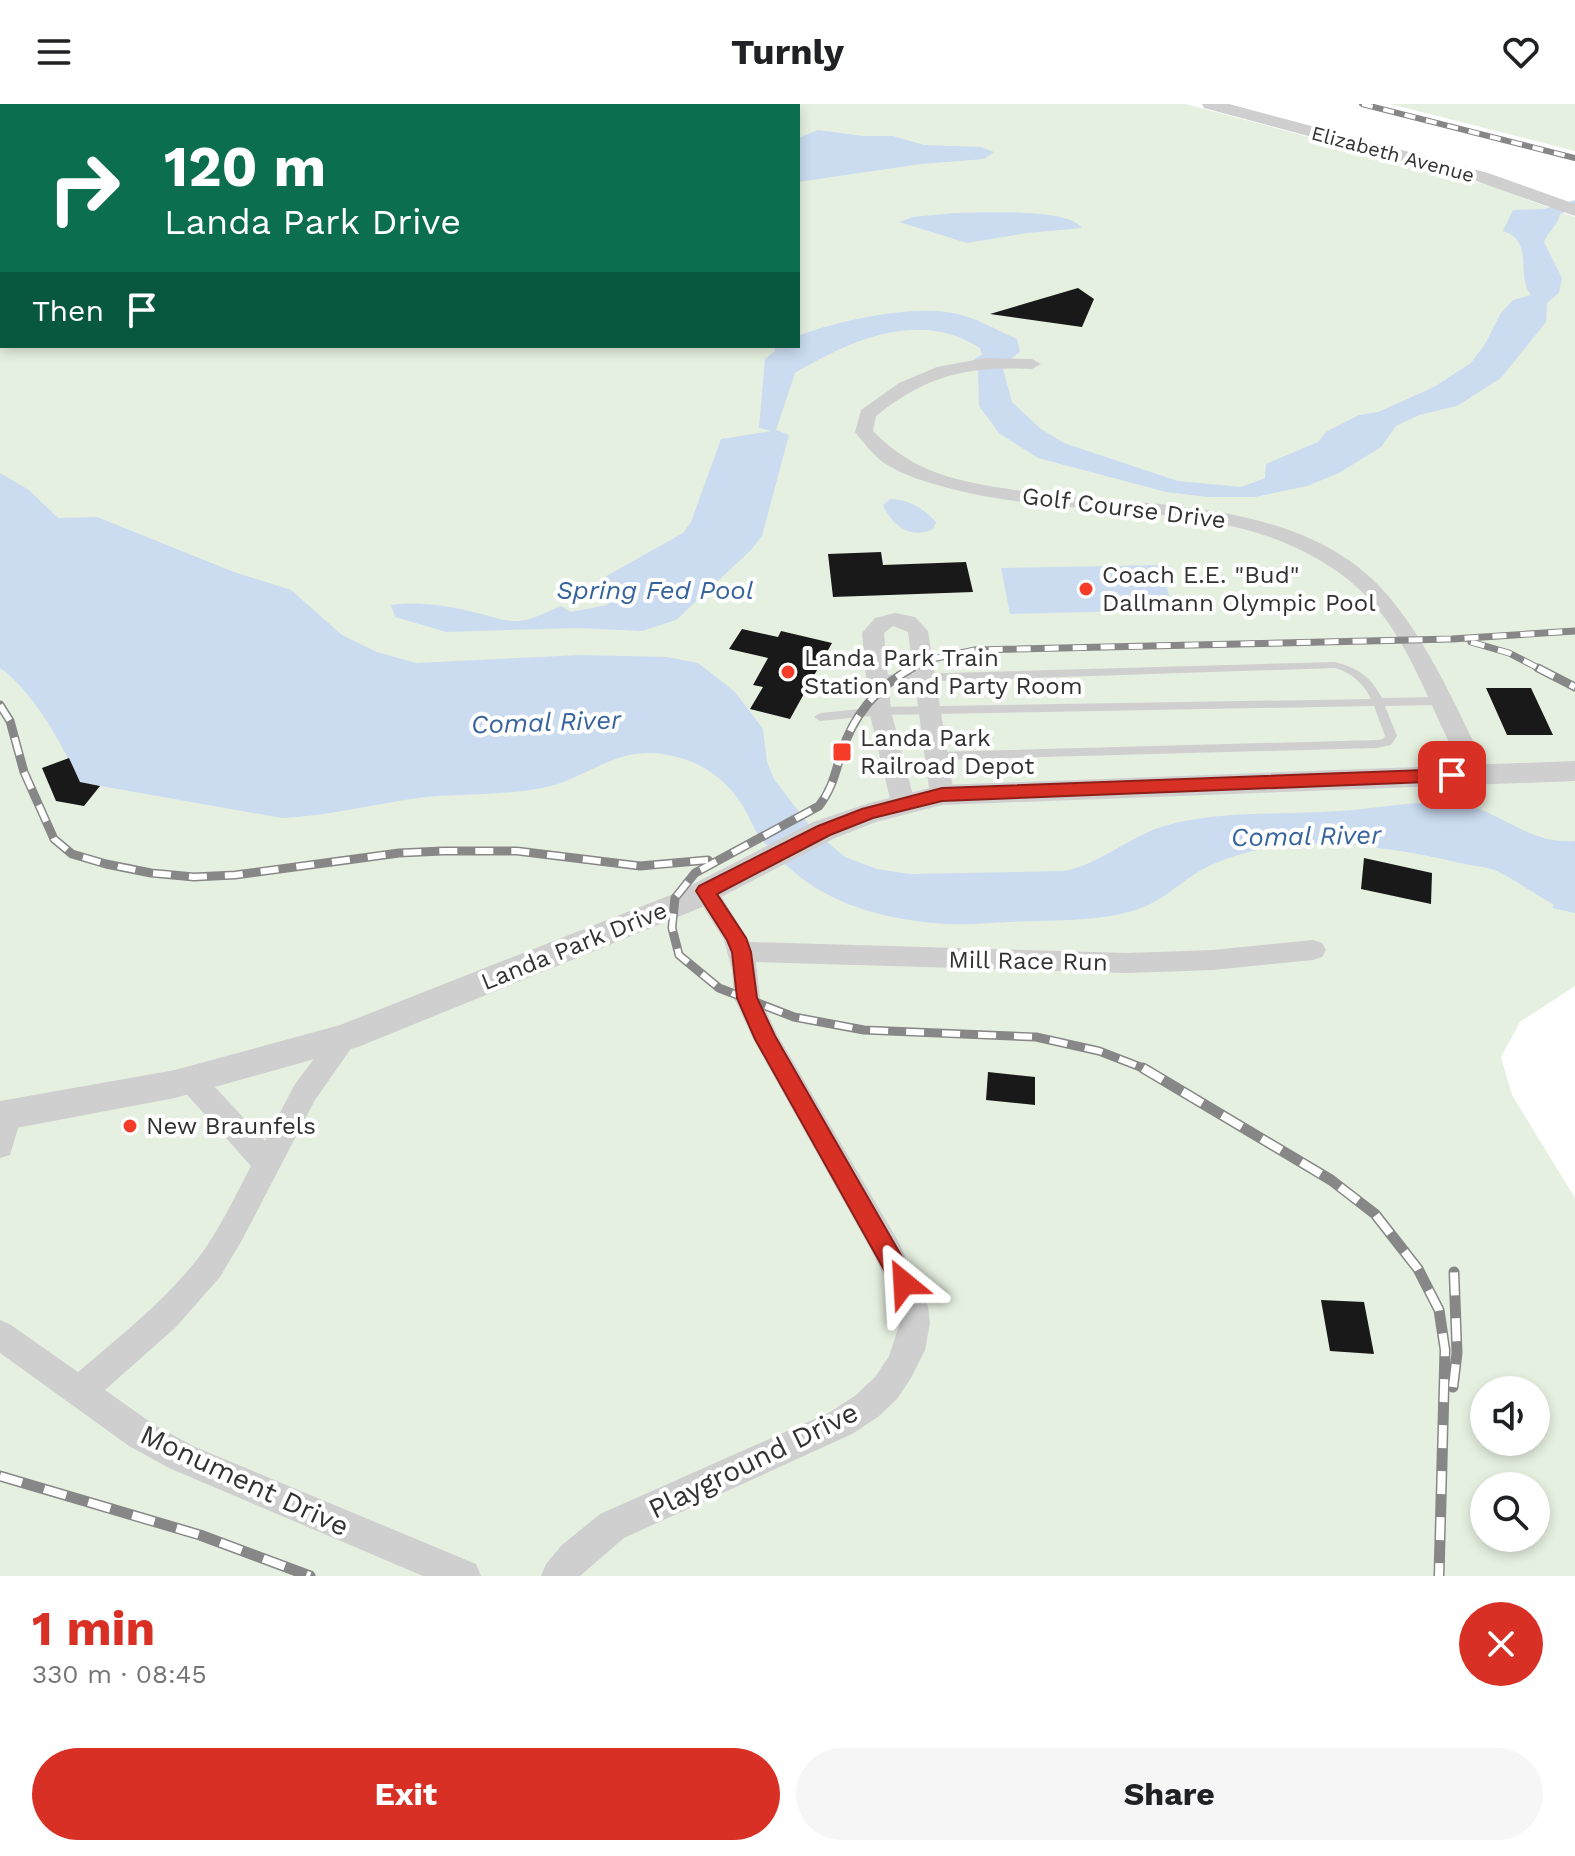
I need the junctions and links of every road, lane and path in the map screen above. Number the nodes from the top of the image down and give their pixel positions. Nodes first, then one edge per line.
1 (1210, 104) edge
2 (1575, 210) edge
3 (1032, 364) dead end
4 (926, 676) junction
5 (877, 679) junction
6 (1440, 701) junction
7 (1378, 703) junction
8 (931, 710) junction
9 (880, 711) junction
10 (820, 717) dead end
11 (935, 756) junction
12 (1575, 771) edge
13 (1476, 772) junction
14 (942, 795) junction
15 (903, 803) junction
16 (705, 891) junction
17 (1313, 950) dead end
18 (742, 952) junction
19 (346, 1037) junction
20 (191, 1080) junction
21 (3, 1126) edge
22 (266, 1162) junction
23 (0, 1335) edge
24 (79, 1392) junction
25 (464, 1576) edge
26 (558, 1576) edge

1 - 2 street, Elizabeth Avenue
3 - 6 street, Golf Course Drive
4 - 5 lane
4 - 5 street
4 - 7 lane
4 - 8 street
5 - 9 street
6 - 7 lane
6 - 13 street, Golf Course Drive
7 - 8 lane
7 - 11 lane
8 - 9 lane
8 - 11 street
9 - 10 lane
9 - 15 street
11 - 14 street
12 - 13 street, Landa Park Drive
13 - 14 street, Landa Park Drive
14 - 15 street, Landa Park Drive
15 - 16 street, Landa Park Drive
16 - 18 street, Playground Drive
16 - 19 street, Landa Park Drive
17 - 18 street, Mill Race Run
18 - 26 street, Playground Drive
19 - 20 street, Landa Park Drive
19 - 22 street
20 - 21 street, Landa Park Drive
20 - 22 street
22 - 24 street
23 - 24 street, Monument Drive
24 - 25 street, Monument Drive

